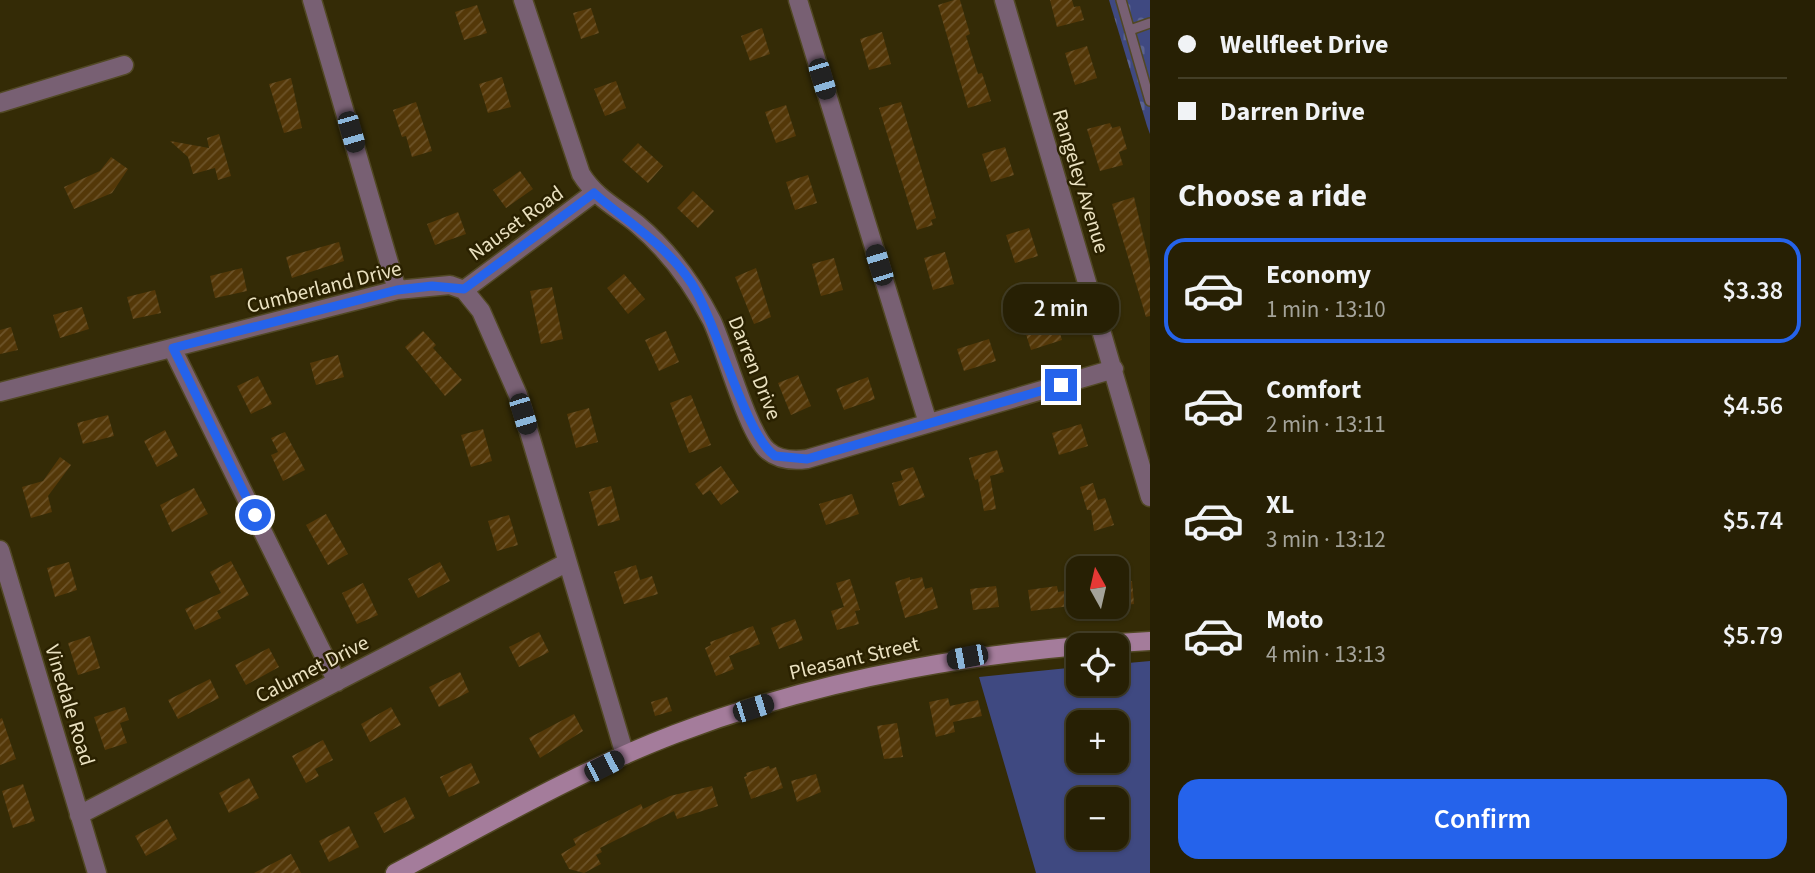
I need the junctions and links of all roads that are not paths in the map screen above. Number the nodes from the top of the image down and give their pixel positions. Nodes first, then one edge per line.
1 (312, 0) edge
2 (523, 0) edge
3 (798, 0) edge
4 (1003, 0) edge
5 (1121, 0) edge
6 (1150, 23) edge
7 (1130, 30) junction
8 (124, 65) dead end
9 (1150, 101) edge
10 (0, 103) edge
11 (594, 193) junction
12 (464, 289) junction
13 (397, 290) junction
14 (173, 348) junction
15 (1114, 369) junction
16 (0, 392) edge
17 (928, 424) junction
18 (1150, 497) edge
19 (0, 550) edge
20 (566, 563) junction
21 (1150, 641) edge
22 (337, 682) junction
23 (625, 755) junction
24 (79, 815) junction
25 (97, 873) edge
26 (395, 873) edge

1 - 13 street
2 - 11 street, Darren Drive
3 - 17 street
4 - 15 street, Rangeley Avenue
5 - 7 lane
6 - 7 lane
7 - 9 lane
8 - 10 street
11 - 12 street, Nauset Road
11 - 17 street, Darren Drive
12 - 13 street, Cumberland Drive
12 - 20 street
13 - 14 street, Cumberland Drive
14 - 16 street, Cumberland Drive
14 - 22 street
15 - 17 street, Darren Drive
15 - 18 street, Rangeley Avenue
19 - 24 street, Vinedale Road
20 - 22 street, Calumet Drive
20 - 23 street
21 - 23 main road, Pleasant Street
22 - 24 street, Calumet Drive
23 - 26 main road, Pleasant Street
24 - 25 street, Vinedale Road

